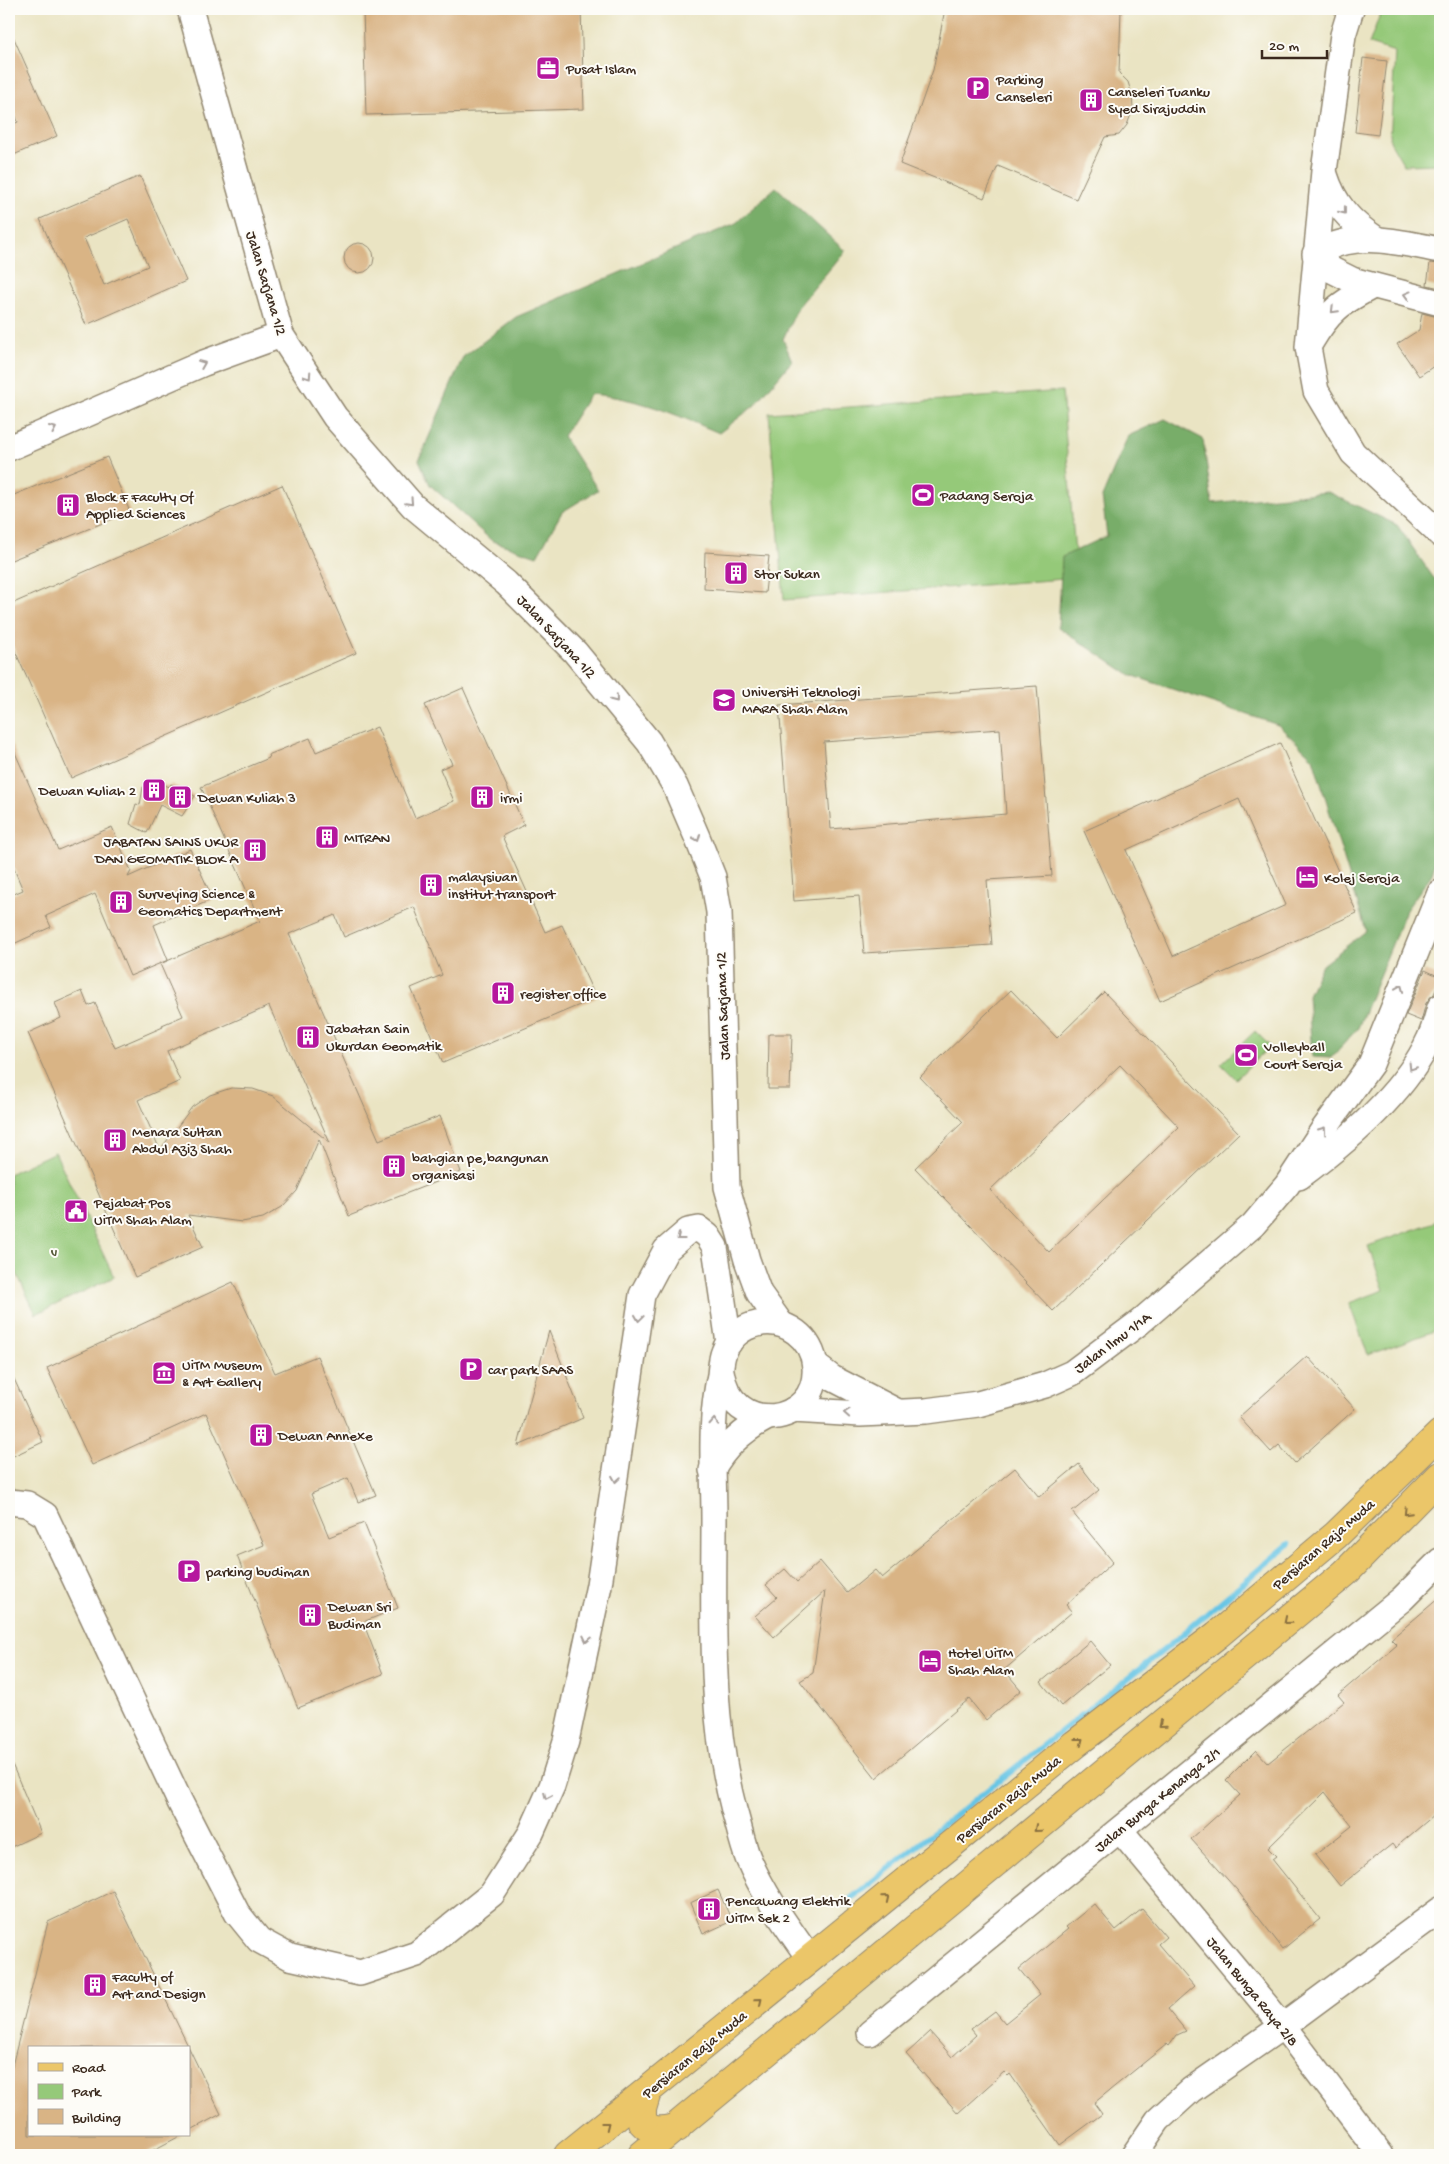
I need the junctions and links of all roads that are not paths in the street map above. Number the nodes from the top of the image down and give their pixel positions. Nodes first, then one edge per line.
1 (190, 9) edge
2 (1351, 9) edge
3 (1324, 171) junction
4 (1376, 239) junction
5 (1440, 250) edge
6 (1315, 254) junction
7 (1373, 286) junction
8 (1440, 303) edge
9 (281, 335) junction
10 (1308, 347) junction
11 (9, 448) edge
12 (1440, 534) edge
13 (1440, 893) edge
14 (1440, 1007) edge
15 (1287, 1185) junction
16 (781, 1324) junction
17 (729, 1343) junction
18 (815, 1365) junction
19 (721, 1371) junction
20 (793, 1410) junction
21 (896, 1411) junction
22 (768, 1417) junction
23 (1440, 1434) edge
24 (712, 1470) junction
25 (1440, 1476) edge
26 (9, 1502) edge
27 (1440, 1561) edge
28 (1120, 1830) junction
29 (1440, 1910) edge
30 (810, 1959) junction
31 (1283, 2026) junction
32 (870, 2034) dead end
33 (647, 2092) junction
34 (677, 2128) junction
35 (568, 2155) edge
36 (642, 2155) edge
37 (1134, 2155) edge
38 (1381, 2155) edge

1 - 9 street, Jalan Sarjana 1/2
2 - 3 street
3 -> 4 street
3 - 6 street
4 - 5 street
4 - 6 street
6 - 7 street
6 - 10 street
8 -> 7 street
7 -> 10 street
11 -> 9 street
9 -> 16 street, Jalan Sarjana 1/2
10 - 12 street
15 -> 13 street
14 -> 15 street
15 - 21 street, Jalan Ilmu 1/1A
16 - 17 street
16 - 18 street
17 - 19 street
17 -> 26 street
18 - 20 street
18 - 21 street, Jalan Ilmu 1/1A
19 - 22 street
24 -> 19 street
21 -> 20 street
20 - 22 street
22 - 24 street
30 -> 23 main road, Persiaran Raja Muda
24 - 30 street
25 -> 34 main road
27 - 28 street, Jalan Bunga Kenanga 2/1
28 - 31 street, Jalan Bunga Raya 2/8
28 - 32 street, Jalan Bunga Kenanga 2/1
29 - 31 street
33 -> 30 main road, Persiaran Raja Muda
31 - 37 street
31 - 38 street, Jalan Bunga Raya 2/8
33 - 34 main road
35 -> 33 main road, Persiaran Raja Muda
34 - 36 main road

